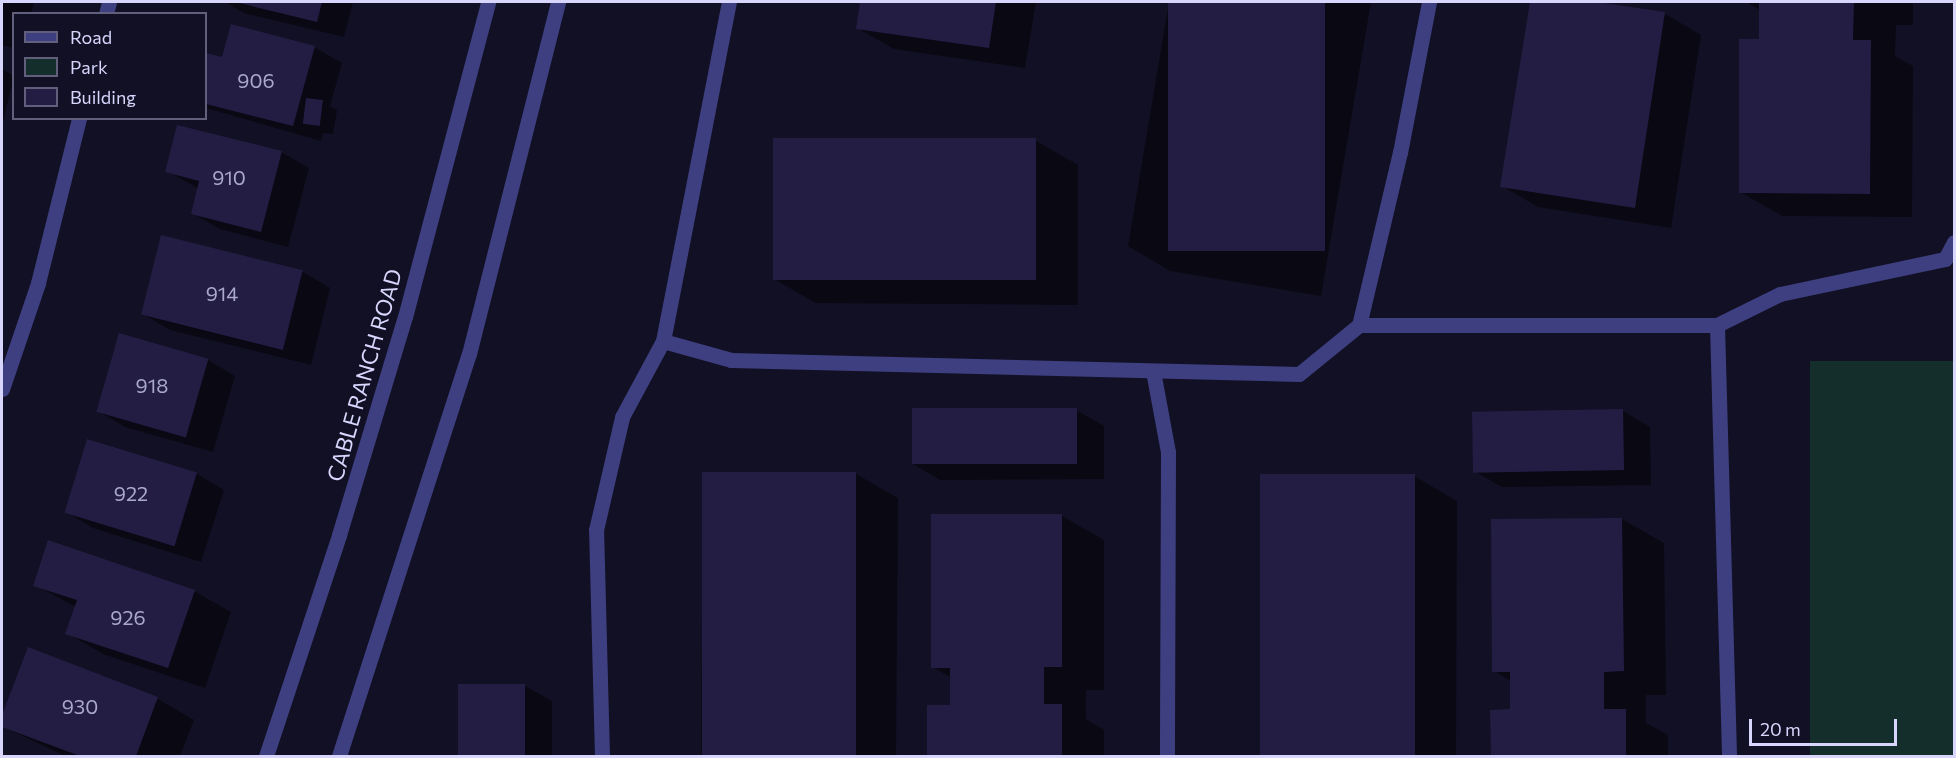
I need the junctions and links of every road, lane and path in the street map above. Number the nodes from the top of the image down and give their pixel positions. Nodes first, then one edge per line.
1 (488, 2) edge
2 (558, 2) edge
3 (729, 2) edge
4 (1429, 2) edge
5 (79, 120) edge
6 (1954, 242) edge
7 (1359, 325) junction
8 (1717, 325) junction
9 (663, 341) junction
10 (1153, 371) junction
11 (2, 389) edge
12 (266, 756) edge
13 (339, 756) edge
14 (602, 756) edge
15 (1167, 756) edge
16 (1729, 756) edge

1 - 12 street, CABLE RANCH ROAD
2 - 13 street
3 - 9 street
4 - 7 street
5 - 11 street
6 - 8 street
7 - 8 street
7 - 10 street
8 - 16 street
9 - 10 street
9 - 14 street
10 - 15 street

